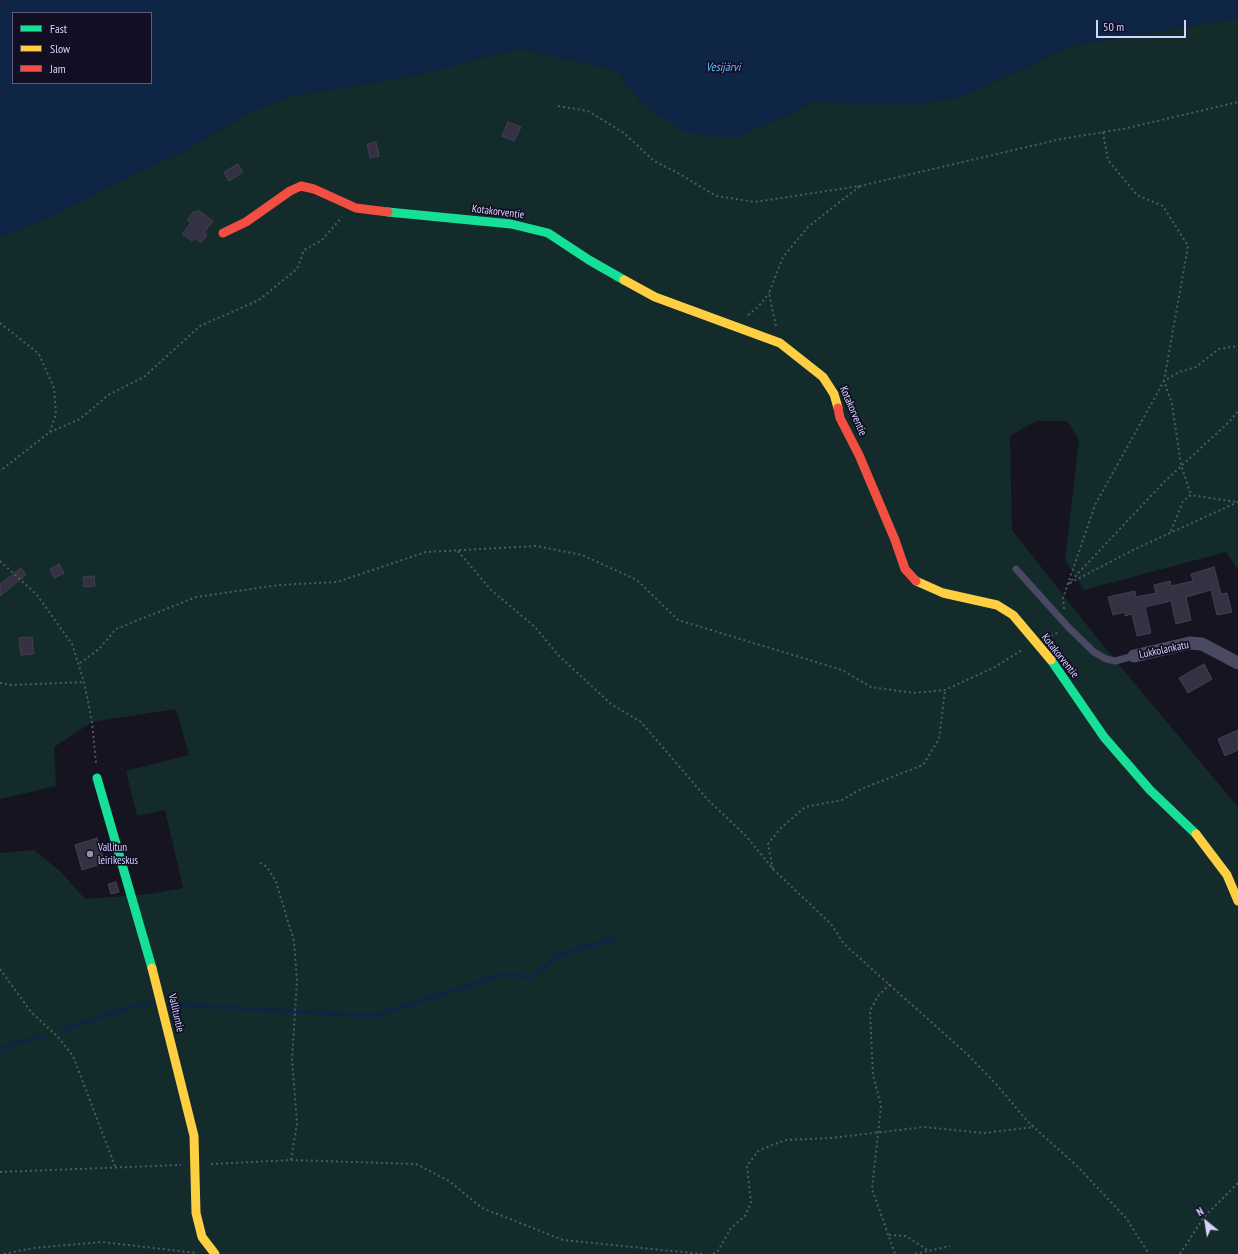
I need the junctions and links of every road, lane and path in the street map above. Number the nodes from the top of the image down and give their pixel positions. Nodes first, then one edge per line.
1 (1238, 102) edge
2 (558, 106) dead end
3 (1103, 132) junction
4 (860, 186) junction
5 (356, 208) junction
6 (222, 233) dead end
7 (769, 293) junction
8 (0, 323) edge
9 (736, 326) junction
10 (780, 343) junction
11 (1238, 346) edge
12 (1164, 381) junction
13 (1238, 411) edge
14 (50, 432) junction
15 (1181, 465) junction
16 (0, 471) edge
17 (1191, 495) junction
18 (1237, 502) edge
19 (1171, 531) junction
20 (458, 551) junction
21 (0, 561) edge
22 (1016, 569) dead end
23 (1067, 585) junction
24 (1069, 628) junction
25 (1034, 642) junction
26 (1134, 656) joint
27 (80, 663) junction
28 (1238, 663) edge
29 (84, 682) junction
30 (0, 683) edge
31 (945, 690) junction
32 (97, 778) joint
33 (260, 863) dead end
34 (774, 870) junction
35 (1238, 901) edge
36 (0, 970) edge
37 (890, 984) junction
38 (1034, 1127) junction
39 (878, 1134) junction
40 (291, 1160) junction
41 (196, 1165) junction
42 (115, 1166) junction
43 (0, 1172) edge
44 (1238, 1183) edge
45 (888, 1235) junction
46 (950, 1246) dead end
47 (929, 1251) junction
48 (197, 1253) edge
49 (4, 1254) edge
50 (215, 1254) edge
51 (702, 1254) edge
52 (713, 1254) edge
53 (895, 1254) edge
54 (915, 1254) edge
55 (1149, 1254) edge
56 (1180, 1254) edge

1 - 3 path
2 - 4 path
3 - 4 path
3 - 12 path
4 - 7 path
5 - 6 street, Kotakorventie
5 - 9 street, Kotakorventie
5 - 14 path
7 - 9 path
7 - 10 path
8 - 14 path
9 - 10 street, Kotakorventie
10 - 25 street, Kotakorventie
11 - 12 path
12 - 15 path
12 - 23 path
13 - 15 path
14 - 16 path
15 - 17 path
15 - 23 path
17 - 18 path
17 - 19 path
18 - 19 path
19 - 23 path
20 - 27 path
20 - 31 path
20 - 34 path
21 - 27 path
22 - 24 lane
23 - 24 path
24 - 25 path
24 - 26 lane
25 - 31 path
25 - 35 street, Kotakorventie
26 - 28 street, Lukkolankatu
27 - 29 path
29 - 30 path
29 - 32 path
31 - 34 path
32 - 41 street, Vallituntie
33 - 40 path
34 - 37 path
36 - 42 path
37 - 38 path
37 - 39 path
38 - 39 path
38 - 55 path
39 - 45 path
39 - 52 path
40 - 41 path
40 - 51 path
41 - 42 path
41 - 50 street, Vallituntie
42 - 43 path
44 - 56 path
45 - 47 path
45 - 53 path
46 - 47 path
47 - 54 path
48 - 49 path

